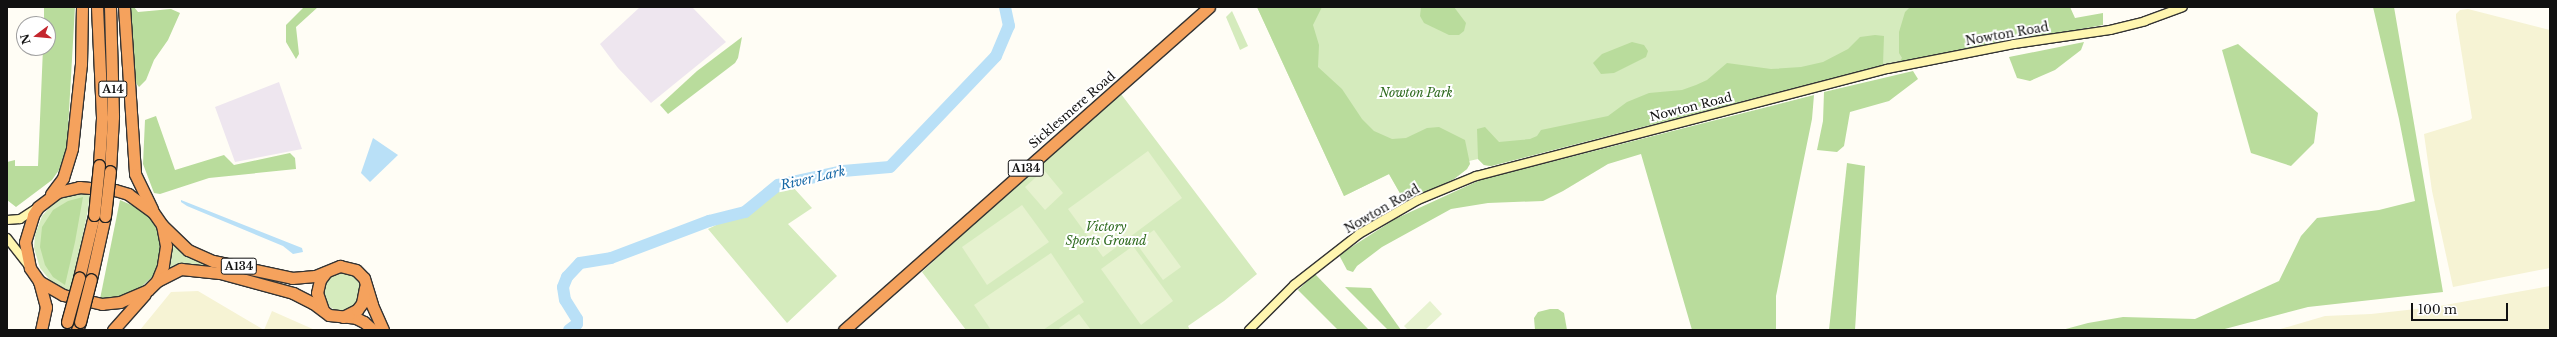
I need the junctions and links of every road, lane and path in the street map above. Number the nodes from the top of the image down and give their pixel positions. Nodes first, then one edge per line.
1 (82, 7) edge
2 (97, 7) edge
3 (110, 7) edge
4 (124, 7) edge
5 (1209, 7) edge
6 (2183, 7) edge
7 (47, 200) junction
8 (38, 207) junction
9 (153, 212) junction
10 (99, 216) junction
11 (7, 220) edge
12 (162, 225) junction
13 (7, 238) edge
14 (30, 268) junction
15 (326, 272) junction
16 (85, 279) junction
17 (39, 280) junction
18 (157, 282) junction
19 (365, 287) junction
20 (148, 290) junction
21 (324, 312) junction
22 (343, 317) junction
23 (66, 326) edge
24 (78, 326) edge
25 (41, 330) edge
26 (113, 330) edge
27 (373, 330) edge
28 (384, 330) edge
29 (844, 330) edge
30 (1249, 330) edge

1 - 7 highway
2 - 10 highway, A14, bridge
3 - 10 highway, A14, bridge
4 - 9 highway
5 - 29 highway, Sicklesmere Road / A134
6 - 30 street, Nowton Road
7 - 8 highway
7 - 9 highway
8 - 11 street
8 - 14 highway
9 - 12 highway
10 - 16 highway, A14
12 - 15 highway, A134
12 - 18 highway
13 - 14 street
14 - 17 highway
15 - 19 highway
15 - 21 highway
16 - 23 highway, A14, bridge
16 - 24 highway, A14, bridge
17 - 20 highway
17 - 25 highway
18 - 20 highway
18 - 21 highway, A134
19 - 22 highway
19 - 28 highway
20 - 26 highway
21 - 22 highway
22 - 27 highway

